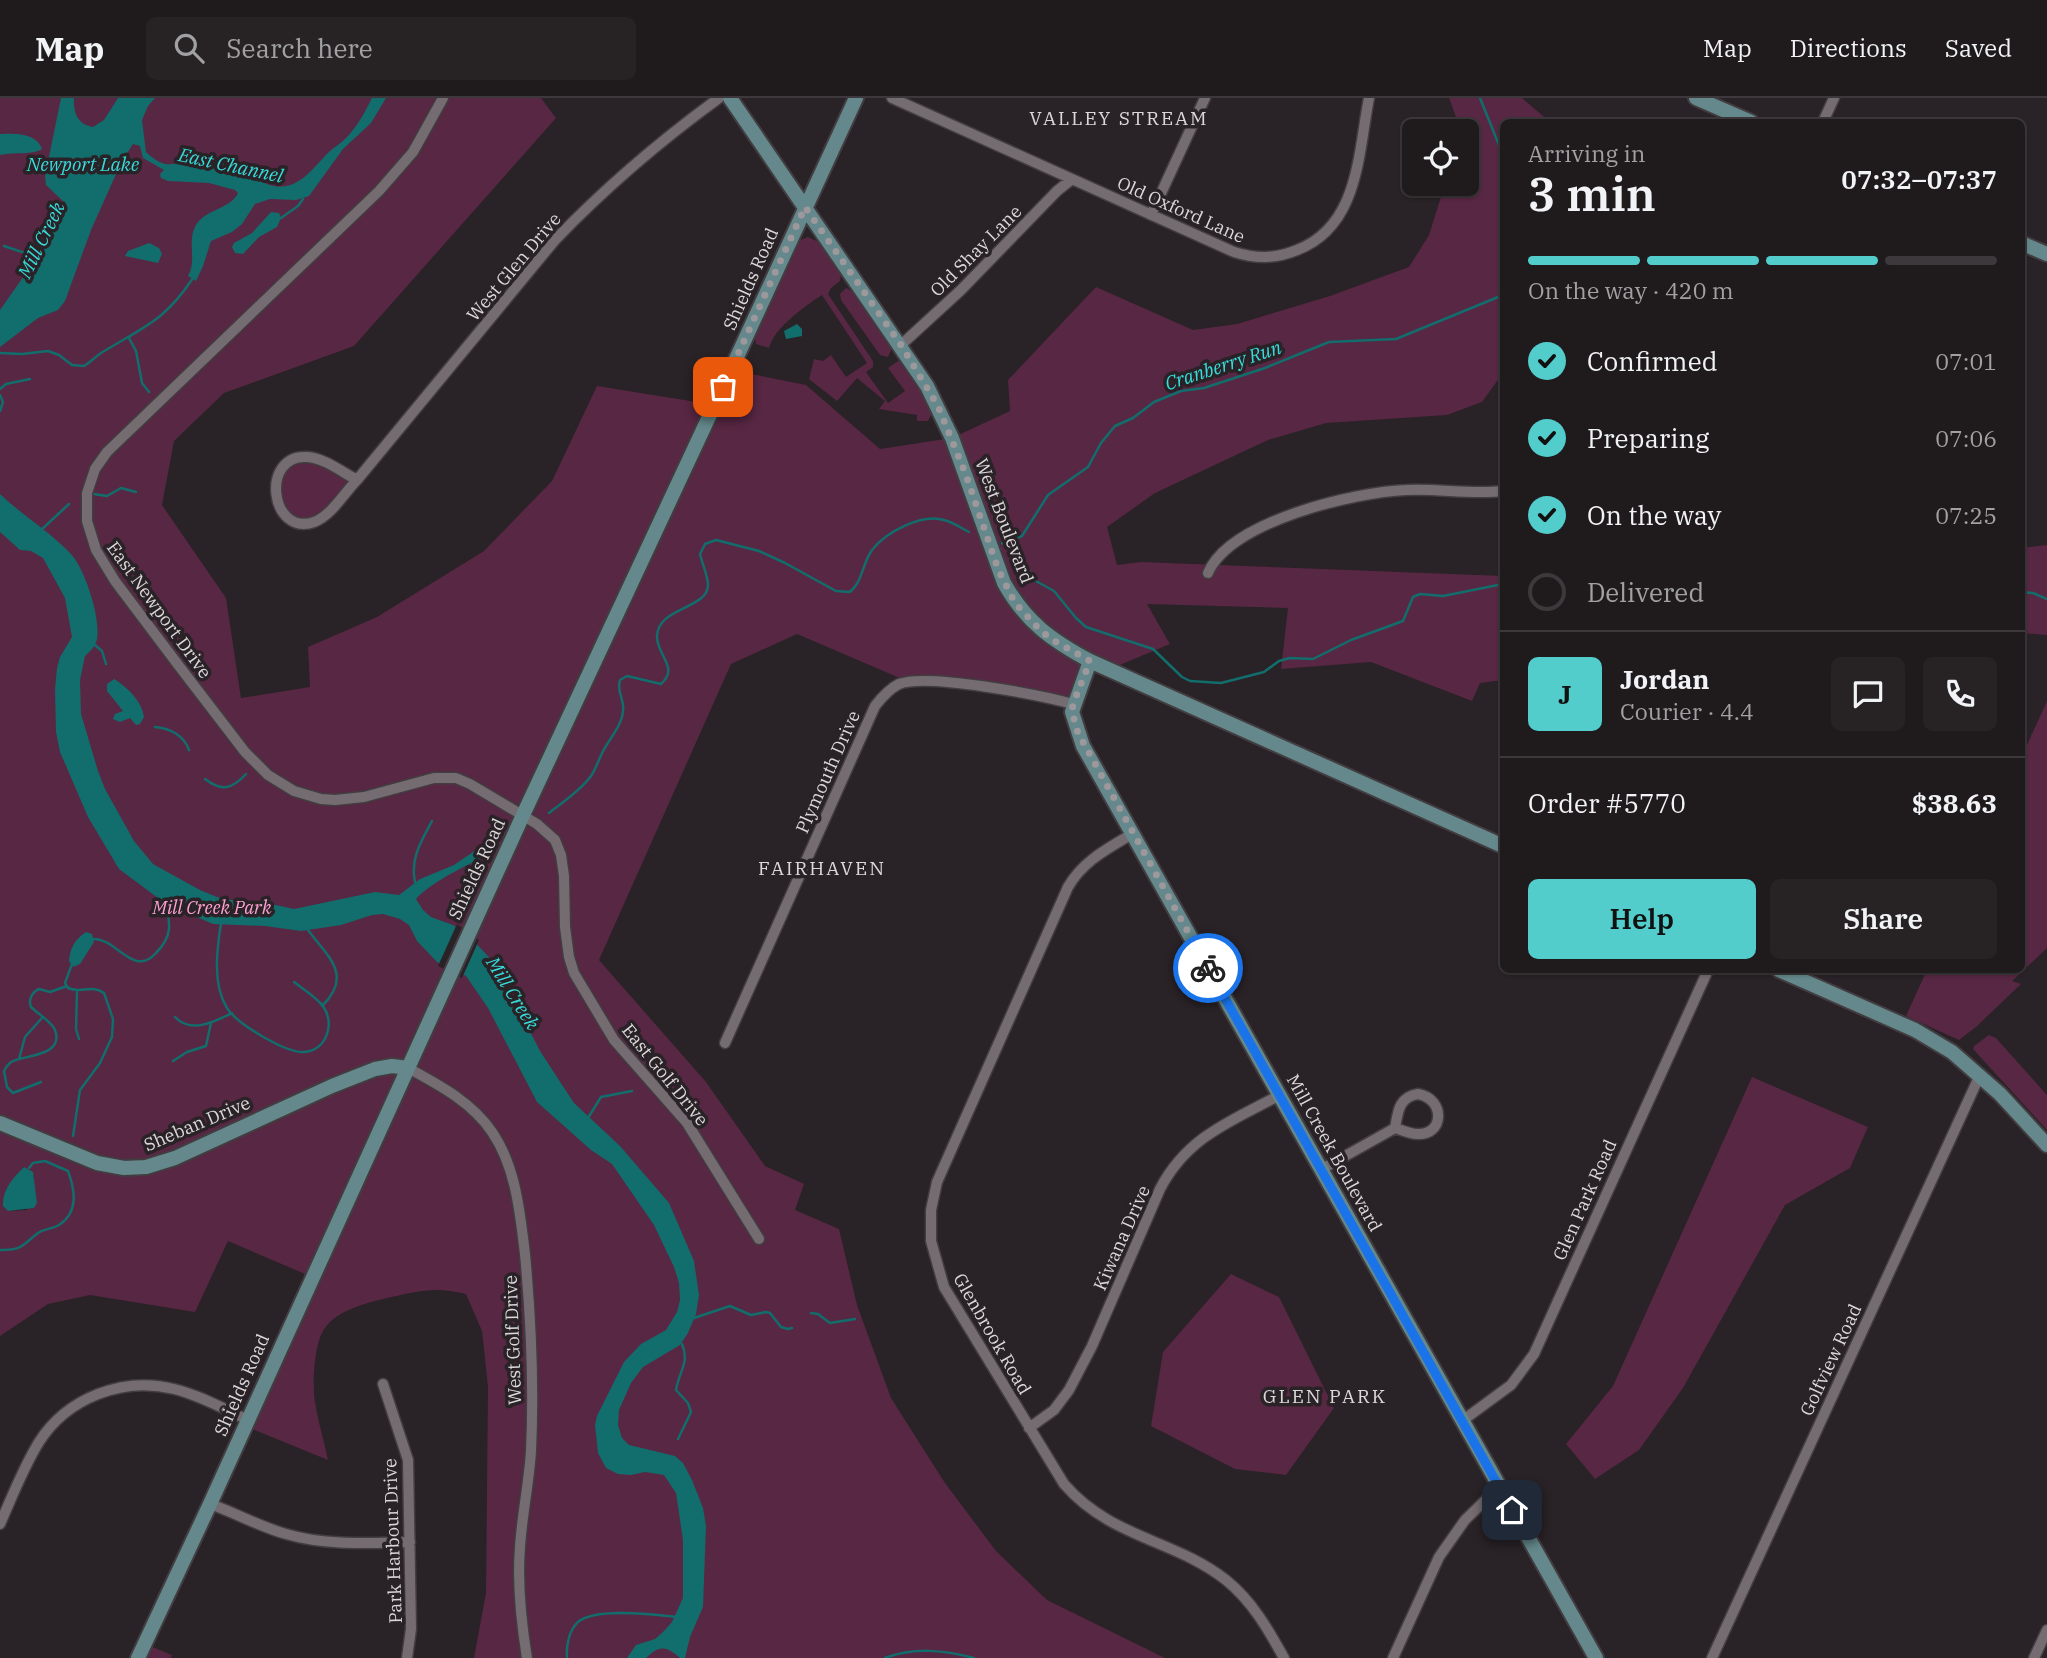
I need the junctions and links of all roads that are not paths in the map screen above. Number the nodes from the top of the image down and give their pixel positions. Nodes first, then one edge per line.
1 (443, 98) edge
2 (719, 98) edge
3 (730, 98) edge
4 (856, 98) edge
5 (892, 98) edge
6 (1205, 98) edge
7 (1369, 98) edge
8 (1696, 98) edge
9 (1834, 98) edge
10 (1742, 119) edge
11 (1824, 119) edge
12 (1072, 179) junction
13 (805, 207) junction
14 (1152, 215) junction
15 (2025, 244) edge
16 (2045, 250) edge
17 (901, 345) junction
18 (356, 480) junction
19 (1500, 491) edge
20 (1208, 573) dead end
21 (1090, 661) junction
22 (1073, 704) junction
23 (523, 816) junction
24 (1132, 834) junction
25 (1500, 845) edge
26 (1707, 973) edge
27 (1786, 973) edge
28 (725, 1043) dead end
29 (408, 1068) junction
30 (1980, 1075) junction
31 (1280, 1095) junction
32 (0, 1123) edge
33 (1395, 1128) junction
34 (2047, 1145) edge
35 (1322, 1170) junction
36 (759, 1239) dead end
37 (383, 1384) dead end
38 (248, 1420) junction
39 (1462, 1421) junction
40 (1029, 1427) junction
41 (1499, 1487) junction
42 (210, 1504) junction
43 (0, 1524) edge
44 (410, 1542) junction
45 (2047, 1630) edge
46 (138, 1658) edge
47 (407, 1658) edge
48 (527, 1658) edge
49 (1284, 1658) edge
50 (1393, 1658) edge
51 (1596, 1658) edge
52 (1712, 1658) edge
53 (2034, 1658) edge

1 - 23 street, East Newport Drive
2 - 18 street, West Glen Drive
3 - 13 street, West Boulevard
4 - 13 street, Shields Road
5 - 12 street, Old Oxford Lane
6 - 14 street
7 - 14 street, Old Oxford Lane
8 - 10 street
9 - 11 street
12 - 14 street, Old Oxford Lane
12 - 17 street, Old Shay Lane
13 - 17 street, West Boulevard
13 - 23 street, Shields Road
15 - 16 street
17 - 21 street, West Boulevard
18 - 18 street, West Glen Drive
19 - 20 street
21 - 22 street
21 - 25 street, West Boulevard
22 - 24 street, Mill Creek Boulevard
22 - 28 street, Plymouth Drive
23 - 29 street, Shields Road
23 - 36 street, East Golf Drive
24 - 31 street, Mill Creek Boulevard
24 - 40 street, Glenbrook Road
26 - 39 street, Glen Park Road
27 - 30 street
29 - 32 street, Sheban Drive
29 - 38 street, Shields Road
29 - 48 street, West Golf Drive
30 - 34 street
30 - 52 street, Golfview Road
31 - 35 street, Mill Creek Boulevard
31 - 40 street, Kiwana Drive
33 - 33 street
33 - 35 street
35 - 39 street, Mill Creek Boulevard
37 - 44 street, Park Harbour Drive
38 - 42 street, Shields Road
38 - 43 street
39 - 41 street, Mill Creek Boulevard
40 - 49 street, Glenbrook Road
41 - 50 street
41 - 51 street, Mill Creek Boulevard
42 - 44 street
42 - 46 street, Shields Road
44 - 47 street, Park Harbour Drive
45 - 53 street

